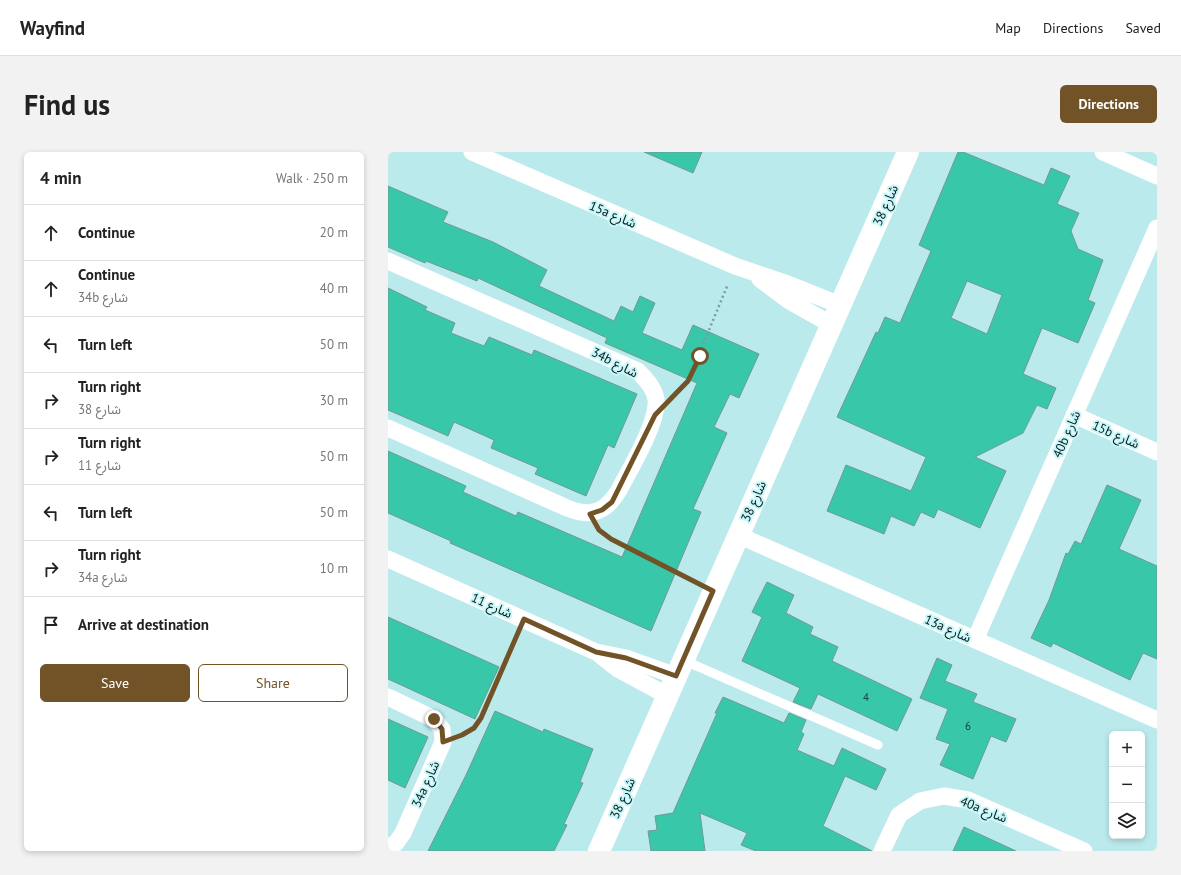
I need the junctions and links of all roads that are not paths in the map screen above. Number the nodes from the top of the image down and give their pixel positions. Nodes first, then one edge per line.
1 (908, 152) edge
2 (1103, 152) edge
3 (475, 153) edge
4 (1157, 176) edge
5 (1157, 228) edge
6 (388, 260) edge
7 (756, 274) junction
8 (840, 305) junction
9 (832, 325) junction
10 (1074, 415) junction
11 (388, 428) edge
12 (1157, 452) edge
13 (738, 535) junction
14 (388, 559) edge
15 (975, 640) junction
16 (596, 652) junction
17 (680, 668) junction
18 (388, 696) edge
19 (668, 696) junction
20 (1157, 720) edge
21 (878, 745) dead end
22 (388, 848) edge
23 (599, 851) edge
24 (882, 851) edge
25 (1084, 851) edge

1 - 8 street, شارع 38
2 - 4 street
3 - 7 street, 15a شارع
5 - 10 street, 40b شارع
6 - 11 street, 34b شارع
7 - 8 street, 15a شارع
7 - 9 street, 15a شارع
8 - 9 street, شارع 38
9 - 13 street, شارع 38
10 - 12 street, 15b شارع
10 - 15 street, 40b شارع
13 - 15 street, 13a شارع
13 - 17 street, شارع 38
14 - 16 street, شارع 11
15 - 20 street, 13a شارع
16 - 17 street, شارع 11
16 - 19 street, شارع 11
17 - 19 street, شارع 38
17 - 21 lane
18 - 22 street, 34a شارع
19 - 23 street, شارع 38
24 - 25 street, 40a شارع

